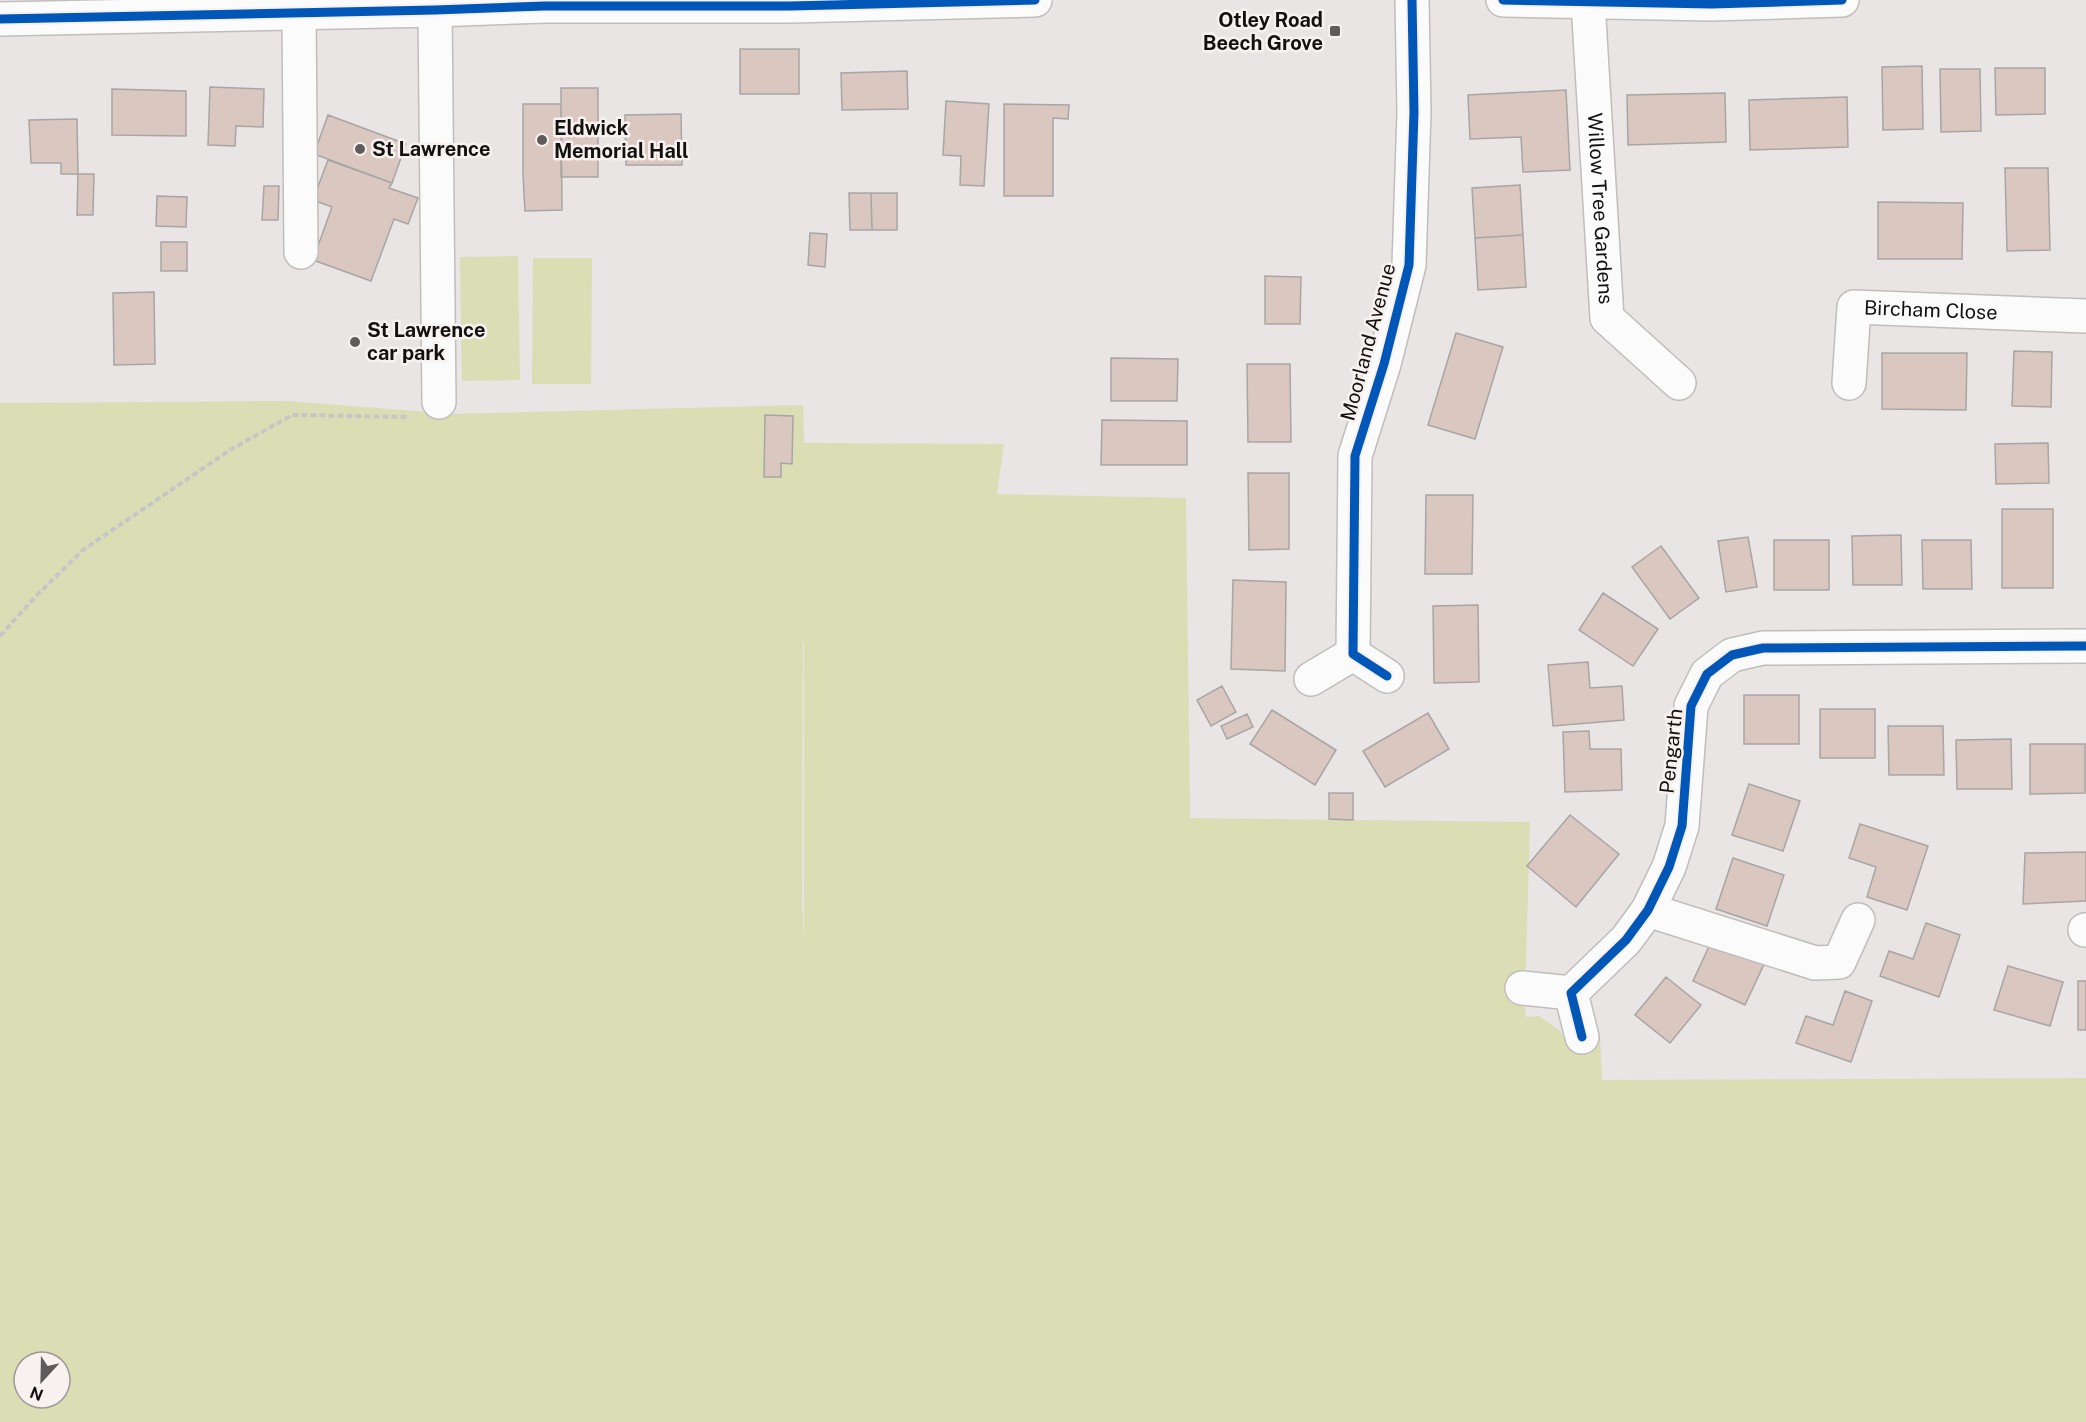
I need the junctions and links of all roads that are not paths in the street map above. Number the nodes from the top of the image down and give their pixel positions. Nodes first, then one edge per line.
1 (1035, 0) edge
2 (1412, 0) edge
3 (1503, 0) edge
4 (1842, 0) edge
5 (986, 1) edge
6 (1588, 2) junction
7 (1712, 2) edge
8 (545, 3) edge
9 (790, 3) edge
10 (127, 8) edge
11 (435, 10) junction
12 (299, 13) junction
13 (0, 19) edge
14 (300, 252) dead end
15 (2086, 316) edge
16 (1679, 383) dead end
17 (1849, 383) dead end
18 (438, 402) road end
19 (2086, 646) edge
20 (1353, 654) junction
21 (1387, 676) dead end
22 (1311, 679) dead end
23 (1648, 910) junction
24 (1858, 920) dead end
25 (1522, 988) dead end
26 (1571, 993) junction
27 (1582, 1037) dead end

1 - 5 street
2 - 20 street, Moorland Avenue
3 - 6 street
4 - 7 street
5 - 9 street
6 - 7 street
6 - 16 street, Willow Tree Gardens
8 - 9 street
8 - 11 street
10 - 12 street
10 - 13 street
11 - 12 street
11 - 18 street
12 - 14 street
15 - 17 street, Bircham Close
19 - 23 street, Pengarth
20 - 21 street
20 - 22 street
23 - 24 street
23 - 26 street, Pengarth
25 - 26 street
26 - 27 street

